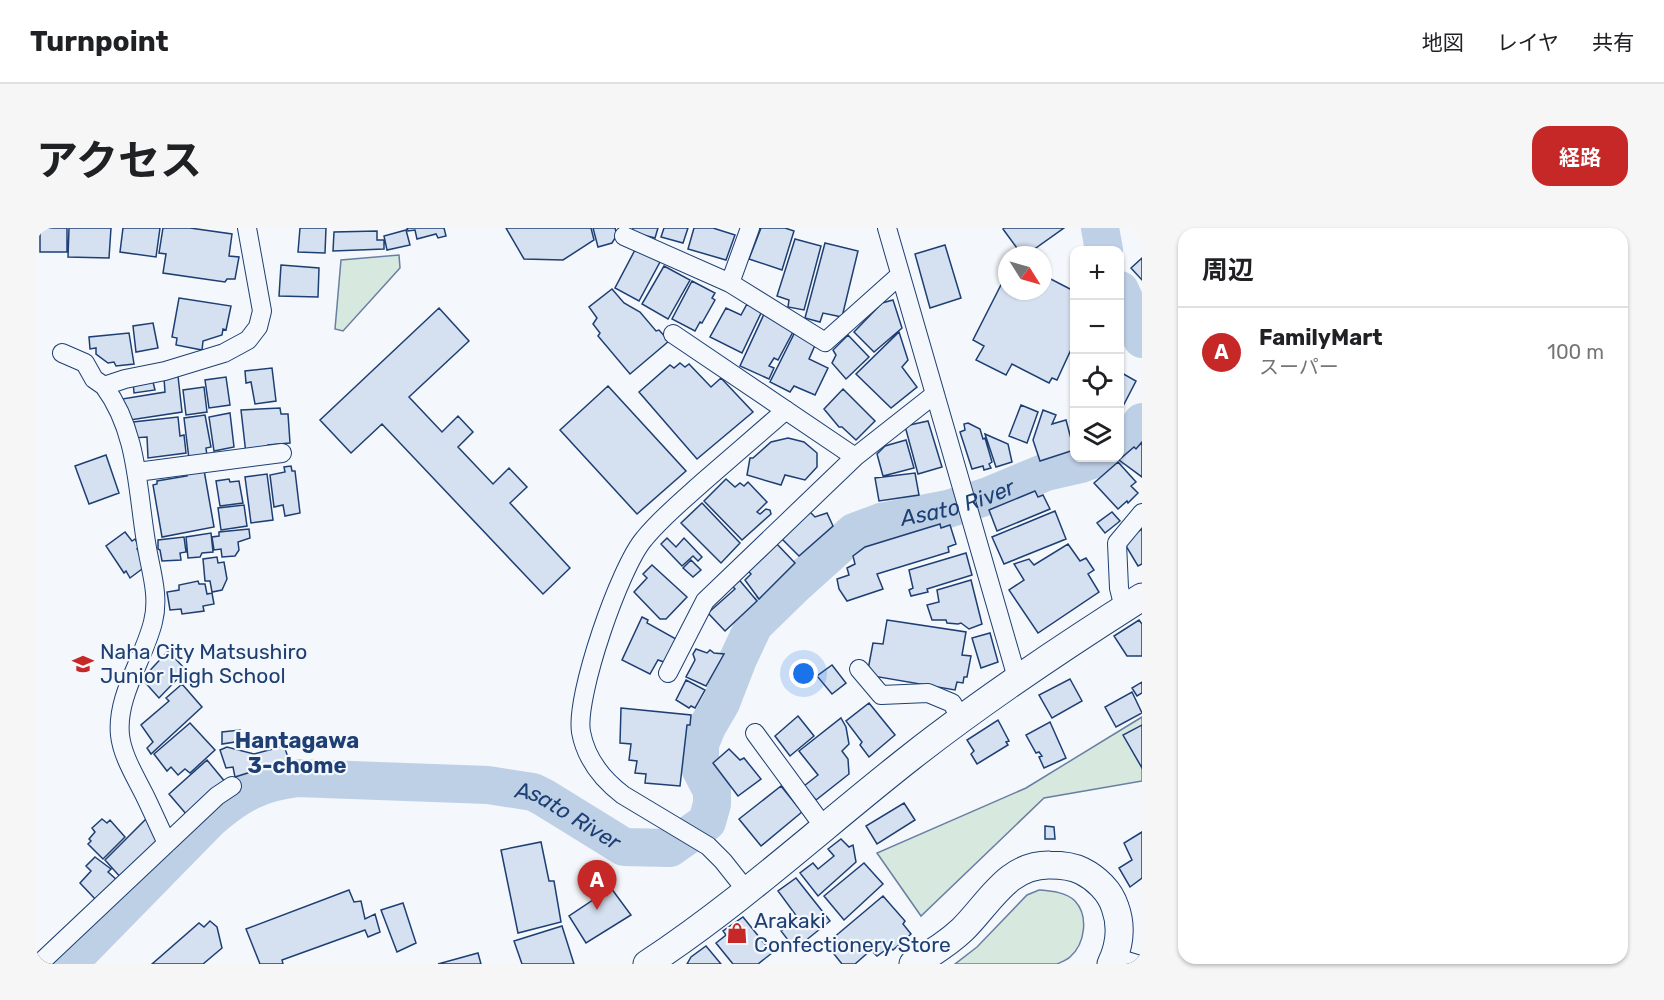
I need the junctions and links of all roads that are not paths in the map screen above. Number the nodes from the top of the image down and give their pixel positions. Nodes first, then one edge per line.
1 (248, 228) edge
2 (750, 228) edge
3 (887, 228) edge
4 (624, 236) dead end
5 (900, 275) junction
6 (730, 283) junction
7 (674, 334) dead end
8 (62, 353) dead end
9 (104, 386) junction
10 (935, 394) junction
11 (786, 410) junction
12 (282, 453) dead end
13 (855, 457) junction
14 (137, 472) junction
15 (1142, 513) edge
16 (1133, 603) edge
17 (859, 669) dead end
18 (668, 673) dead end
19 (1017, 678) junction
20 (962, 719) junction
21 (755, 733) dead end
22 (232, 786) dead end
23 (824, 827) junction
24 (167, 843) junction
25 (746, 890) junction
26 (1121, 962) edge
27 (39, 964) edge
28 (647, 964) edge
29 (914, 964) edge

1 - 9 street
2 - 6 street
3 - 5 street
4 - 6 street
5 - 6 street
5 - 10 street
7 - 11 street
8 - 9 street
9 - 14 street
10 - 13 street
10 - 19 street
11 - 13 street
11 - 25 street
12 - 14 street
13 - 18 street
14 - 24 street
15 - 16 street
16 - 19 street
17 - 20 street
19 - 20 street
20 - 23 street
21 - 23 street
22 - 24 street
23 - 25 street
24 - 27 street
25 - 28 street
26 - 29 street

